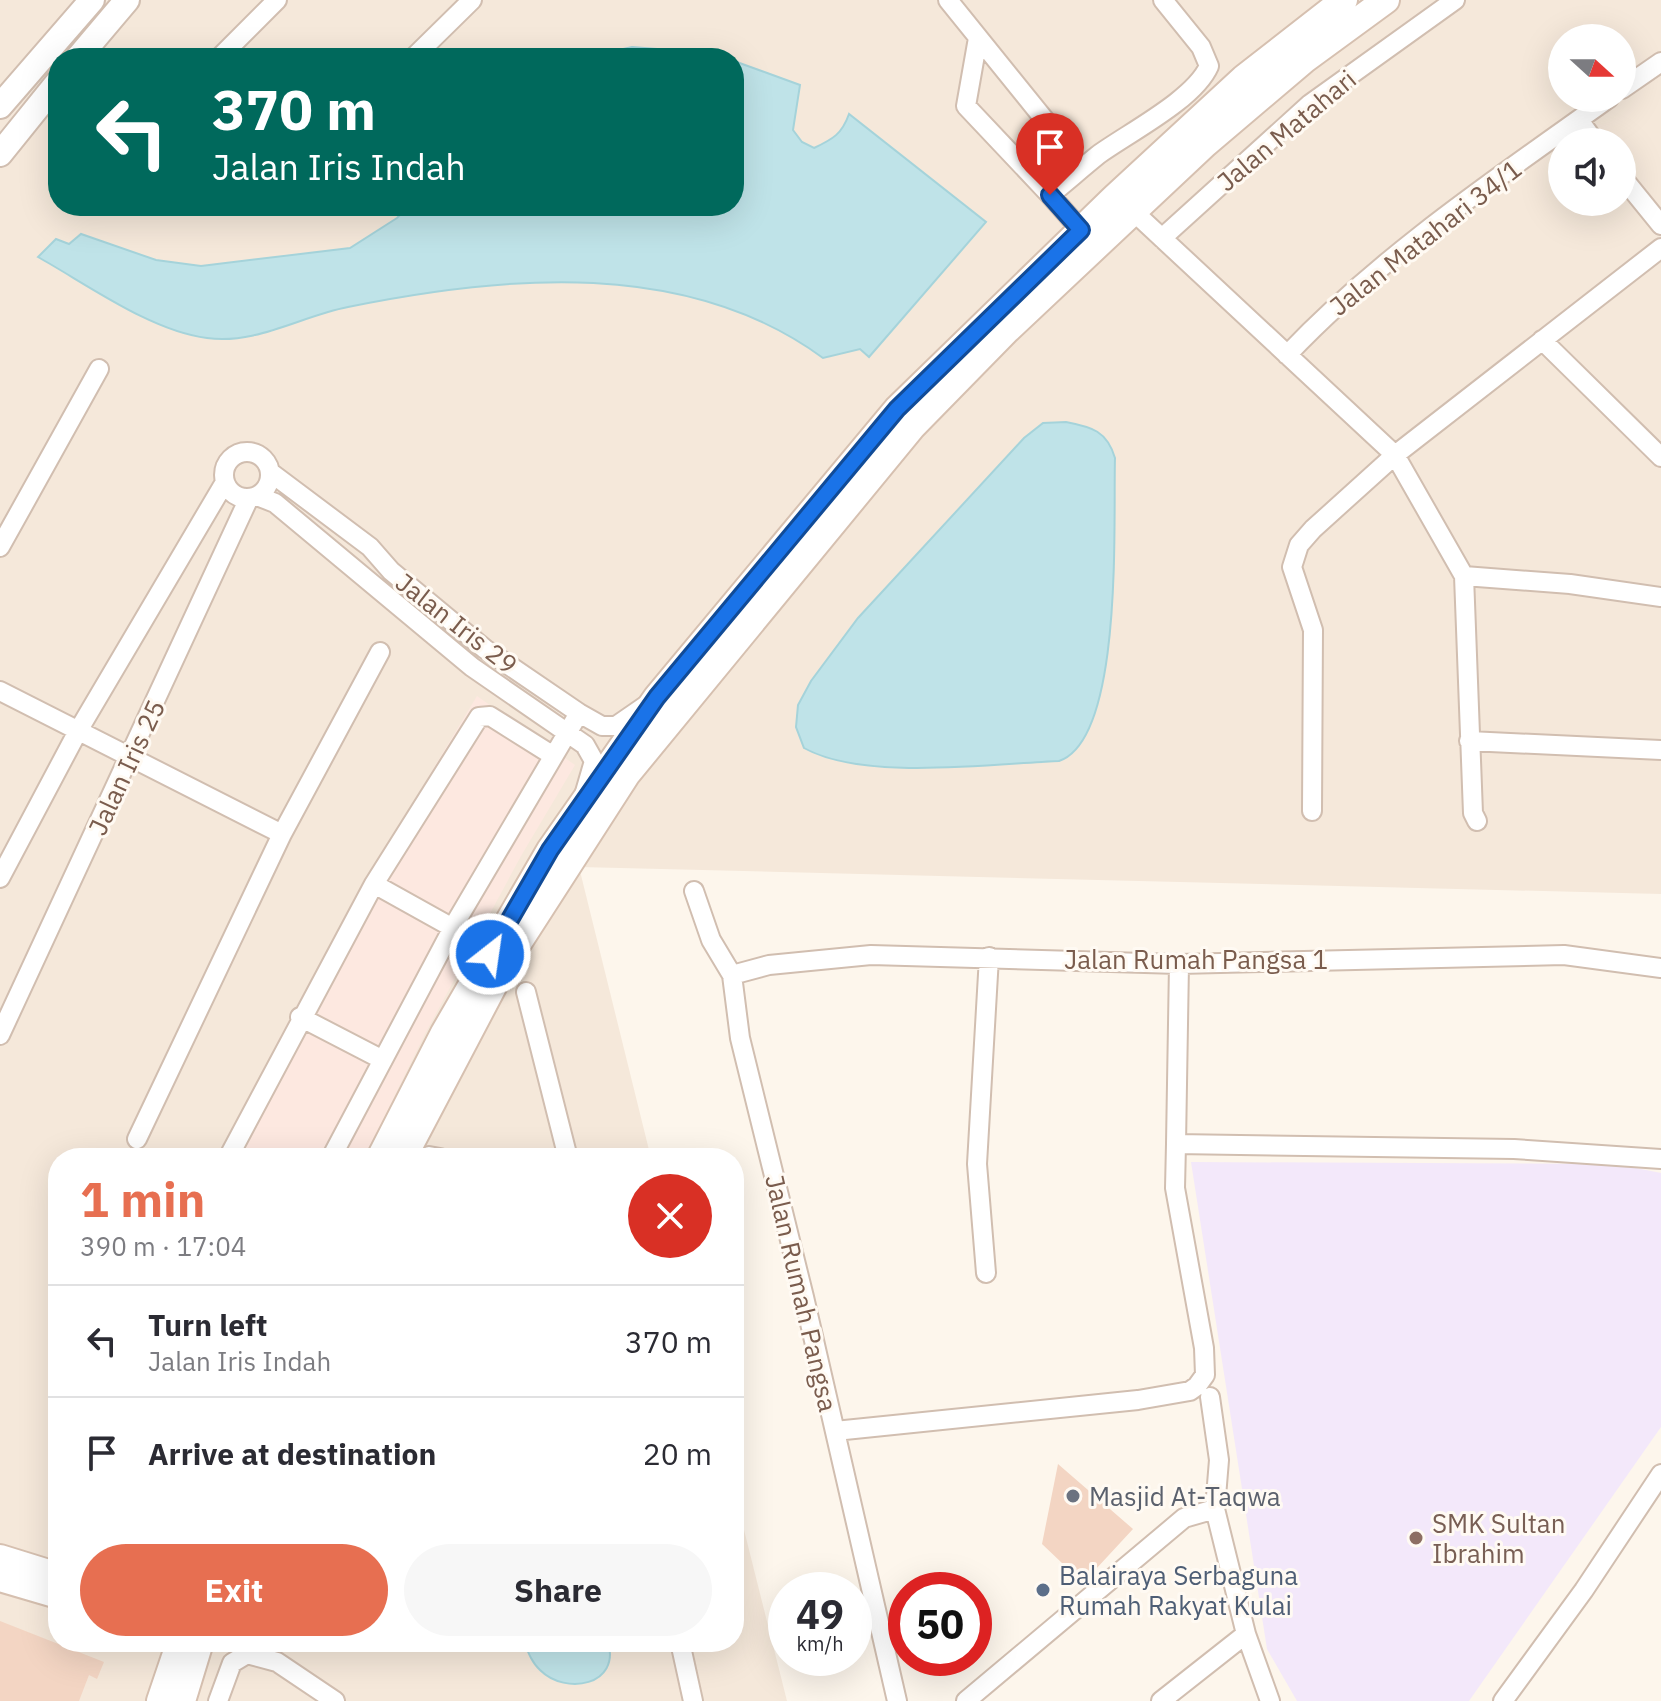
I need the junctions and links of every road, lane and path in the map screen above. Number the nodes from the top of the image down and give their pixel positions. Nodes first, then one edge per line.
1 (92, 0) edge
2 (127, 0) edge
3 (277, 0) edge
4 (472, 0) edge
5 (948, 0) edge
6 (1163, 0) edge
7 (1344, 0) edge
8 (1386, 0) edge
9 (1455, 0) edge
10 (978, 38) junction
11 (50, 48) edge
12 (86, 48) edge
13 (229, 48) edge
14 (423, 48) edge
15 (48, 51) edge
16 (1661, 62) edge
17 (1636, 79) edge
18 (48, 94) edge
19 (0, 106) edge
20 (1590, 112) edge
21 (1579, 120) junction
22 (1585, 128) edge
23 (1071, 147) dead end
24 (0, 154) edge
25 (1636, 194) edge
26 (1050, 195) junction
27 (1134, 212) junction
28 (1661, 225) edge
29 (1081, 230) junction
30 (1162, 238) junction
31 (1661, 248) edge
32 (1542, 340) junction
33 (1287, 355) junction
34 (99, 369) dead end
35 (1395, 455) junction
36 (1661, 457) edge
37 (270, 472) junction
38 (225, 482) junction
39 (253, 497) junction
40 (0, 547) edge
41 (186, 551) junction
42 (217, 569) junction
43 (1464, 576) junction
44 (1661, 597) edge
45 (380, 652) dead end
46 (0, 691) edge
47 (657, 697) junction
48 (579, 713) junction
49 (78, 731) junction
50 (566, 733) junction
51 (1469, 741) junction
52 (1661, 750) edge
53 (552, 755) junction
54 (132, 758) junction
55 (582, 802) junction
56 (1312, 811) dead end
57 (1477, 821) dead end
58 (282, 834) junction
59 (0, 878) edge
60 (374, 884) junction
61 (694, 891) dead end
62 (453, 928) junction
63 (989, 957) junction
64 (1179, 964) junction
65 (1661, 968) edge
66 (732, 975) junction
67 (526, 992) dead end
68 (300, 1017) junction
69 (0, 1035) edge
70 (383, 1060) junction
71 (137, 1139) dead end
72 (1176, 1144) junction
73 (233, 1148) edge
74 (336, 1148) edge
75 (385, 1148) edge
76 (428, 1148) edge
77 (565, 1148) edge
78 (1661, 1159) edge
79 (986, 1273) dead end
80 (1210, 1397) dead end
81 (835, 1431) junction
82 (1659, 1482) edge
83 (1215, 1509) junction
84 (0, 1558) edge
85 (48, 1573) edge
86 (0, 1578) edge
87 (48, 1592) edge
88 (1246, 1634) junction
89 (177, 1652) edge
90 (197, 1652) edge
91 (682, 1652) edge
92 (160, 1701) edge
93 (182, 1701) edge
94 (218, 1701) edge
95 (335, 1701) edge
96 (693, 1701) edge
97 (897, 1701) edge
98 (966, 1701) edge
99 (1161, 1701) edge
100 (1270, 1701) edge
101 (1503, 1701) edge

1 - 11 street
2 - 12 street
3 - 13 street
4 - 14 street
5 - 10 street
6 - 26 street
7 - 29 main road
8 - 27 main road
9 - 30 street, Jalan Matahari
10 - 23 street
10 - 26 street
15 - 19 street
16 - 17 street
18 - 24 street
20 - 21 street, Jalan Matahari 34/1
21 - 22 street
21 - 33 street, Jalan Matahari 34/1
25 - 28 street
26 - 29 street
27 - 30 street
27 - 76 main road
29 - 47 main road
30 - 33 street
31 - 32 street
32 - 35 street
32 - 36 street
33 - 35 street
34 - 40 street
35 - 43 street
35 - 56 street
37 - 38 street
37 - 39 street
37 - 48 street, Jalan Iris 29
38 - 39 street
38 - 41 street, Jalan Iris 25
39 - 42 street, Jalan Iris 25
39 - 50 street, Jalan Iris 29
41 - 42 street
41 - 49 street, Jalan Iris 25
42 - 54 street, Jalan Iris 25
43 - 44 street
43 - 51 street
45 - 58 street
46 - 49 street
47 - 48 street, Jalan Iris 29
47 - 55 main road
48 - 50 street
49 - 54 street
49 - 59 street, Jalan Iris 25
50 - 53 street
50 - 55 street, Jalan Iris 29
51 - 52 street
51 - 57 street
53 - 60 street
53 - 62 street
54 - 58 street
54 - 69 street, Jalan Iris 25
55 - 75 main road
58 - 71 street
60 - 62 street
60 - 68 street
61 - 66 street, Jalan Rumah Pangsa
62 - 70 street
63 - 64 street, Jalan Rumah Pangsa 1
63 - 66 street, Jalan Rumah Pangsa 1
63 - 79 street
64 - 65 street, Jalan Rumah Pangsa 1
64 - 72 street
66 - 81 street, Jalan Rumah Pangsa
67 - 77 street
68 - 70 street
68 - 73 street
70 - 74 street
72 - 78 street
72 - 81 street
80 - 83 street
81 - 97 street, Jalan Rumah Pangsa
82 - 101 street
83 - 88 street
83 - 98 street
84 - 85 main road
86 - 87 main road
88 - 99 street
88 - 100 street
89 - 92 main road
90 - 93 main road
91 - 96 street
94 - 95 street

